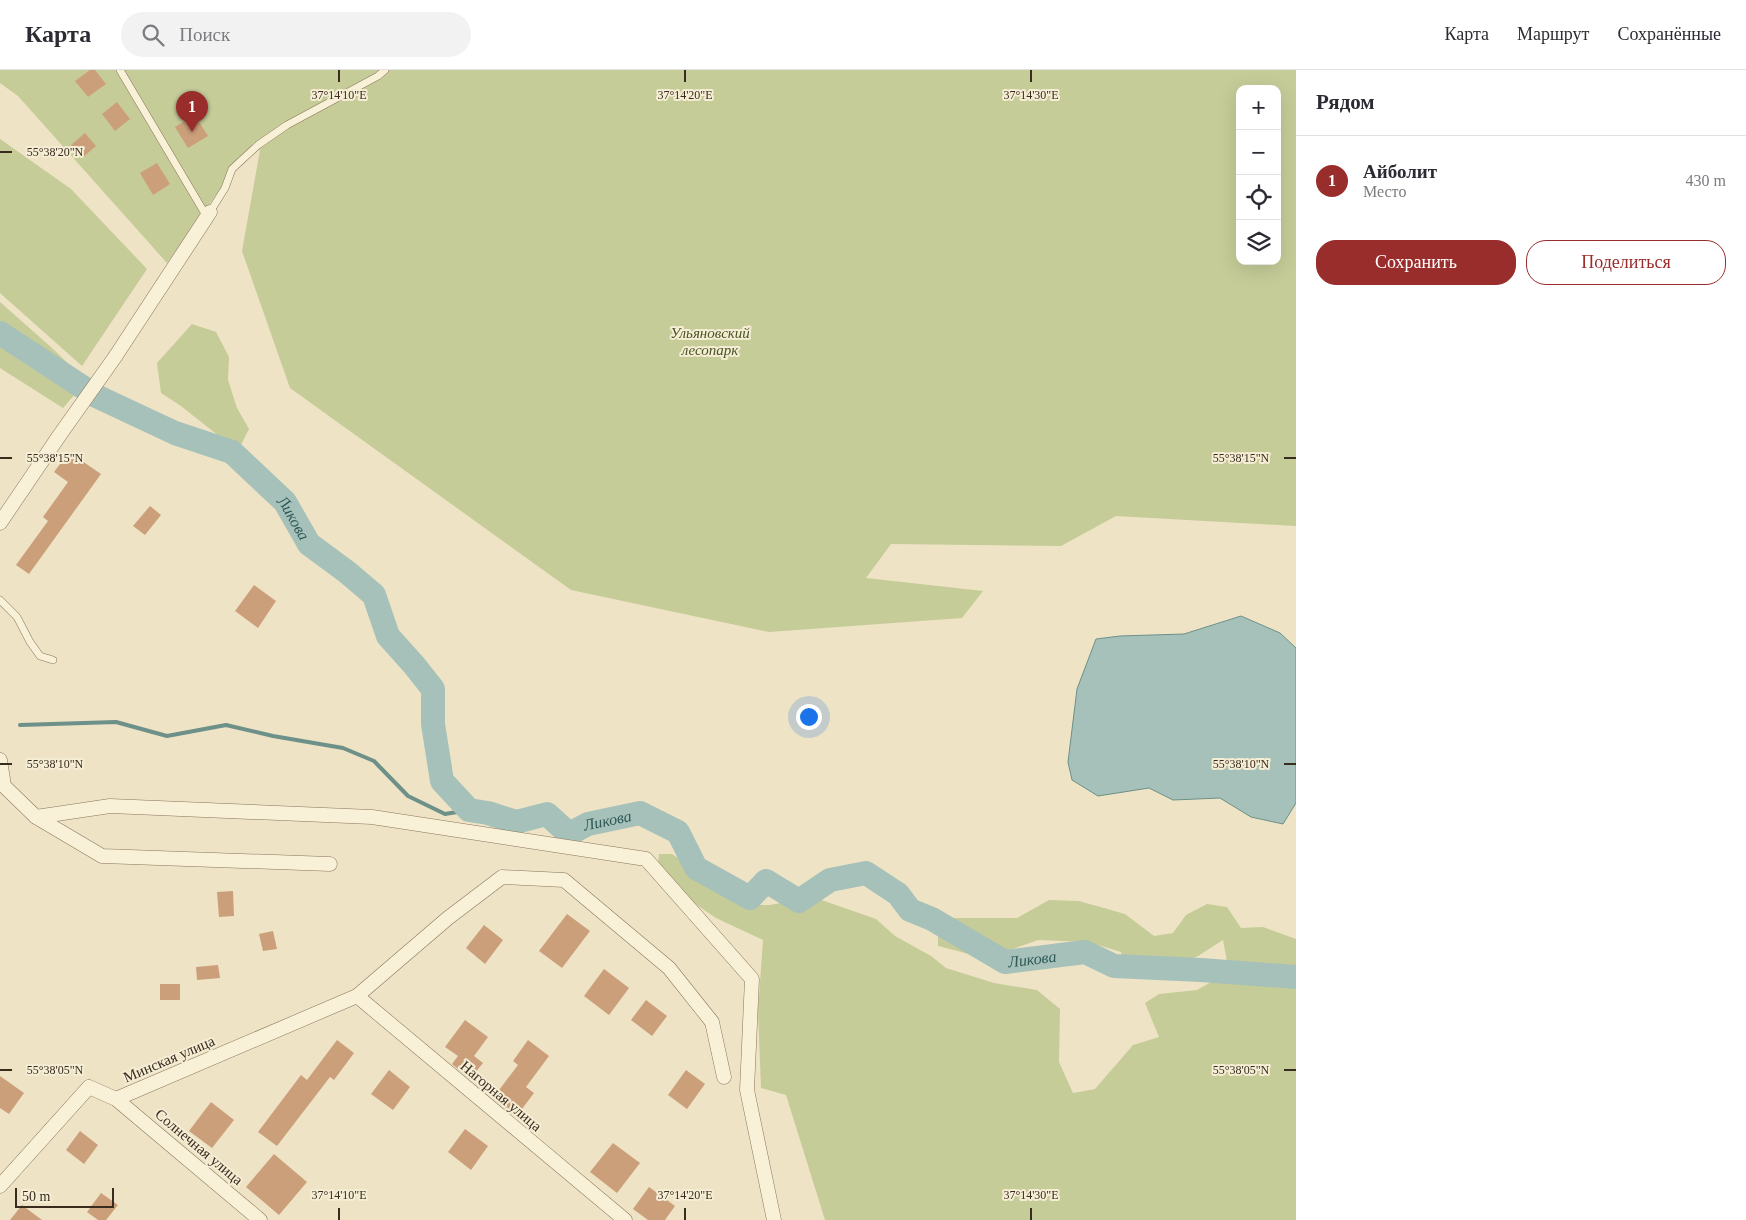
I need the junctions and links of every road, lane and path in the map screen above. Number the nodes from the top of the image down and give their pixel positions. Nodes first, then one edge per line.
1 (121, 70) edge
2 (385, 70) edge
3 (208, 215) junction
4 (0, 523) edge
5 (0, 600) edge
6 (53, 660) dead end
7 (0, 760) edge
8 (36, 817) junction
9 (330, 864) dead end
10 (356, 996) junction
11 (724, 1077) dead end
12 (116, 1099) junction
13 (0, 1186) edge
14 (260, 1220) edge
15 (625, 1220) edge
16 (774, 1220) edge

1 - 3 lane
2 - 3 lane
3 - 4 street
5 - 6 lane
7 - 8 street
8 - 9 street
8 - 16 street
10 - 11 street, Минская улица
10 - 12 street, Минская улица
10 - 15 street, Нагорная улица
12 - 13 street, Минская улица
12 - 14 street, Солнечная улица

